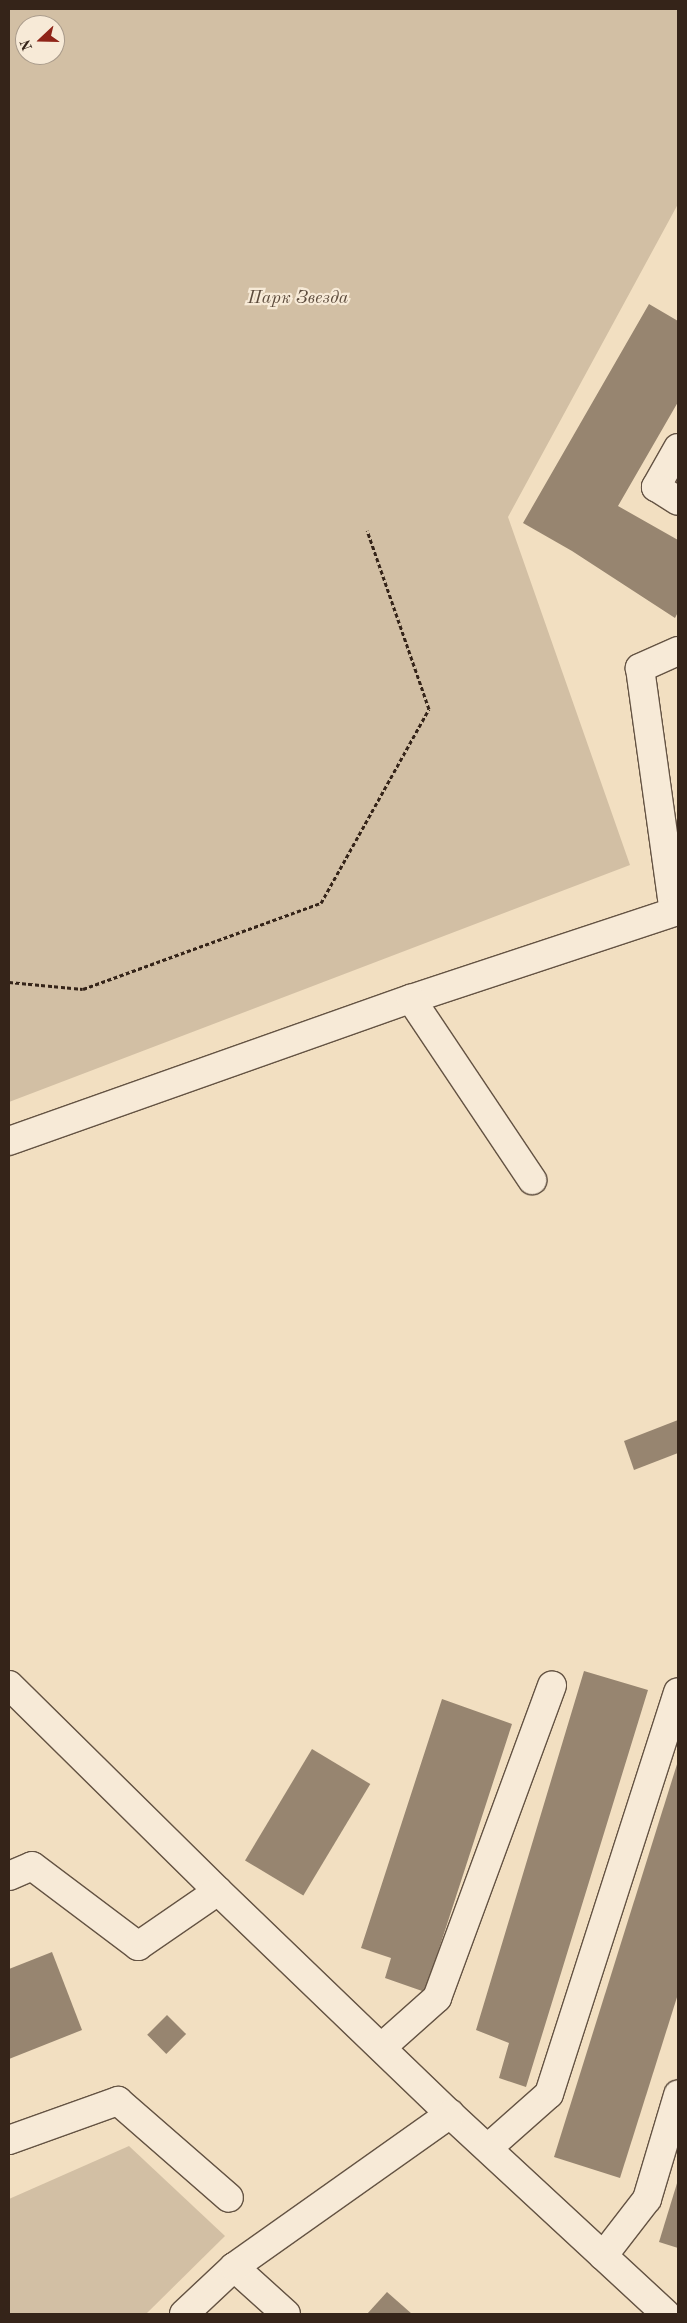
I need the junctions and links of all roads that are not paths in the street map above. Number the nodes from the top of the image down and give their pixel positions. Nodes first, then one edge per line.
1 (678, 448) edge
2 (678, 501) edge
3 (678, 651) edge
4 (676, 911) edge
5 (411, 999) junction
6 (9, 1141) edge
7 (532, 1180) dead end
8 (9, 1685) edge
9 (552, 1686) dead end
10 (678, 1692) edge
11 (9, 1876) edge
12 (218, 1891) junction
13 (382, 2047) junction
14 (678, 2095) edge
15 (450, 2114) junction
16 (9, 2140) edge
17 (488, 2148) junction
18 (229, 2198) dead end
19 (603, 2256) junction
20 (234, 2267) junction
21 (184, 2314) edge
22 (286, 2314) edge
23 (666, 2314) edge

1 - 2 street
3 - 4 street
4 - 5 street
5 - 6 street
5 - 7 street
8 - 12 street
9 - 13 street
10 - 17 street
11 - 12 street
12 - 13 street
13 - 15 street
14 - 19 street
15 - 17 street
15 - 20 street
16 - 18 street
17 - 19 street
19 - 23 street
20 - 21 street
20 - 22 street

